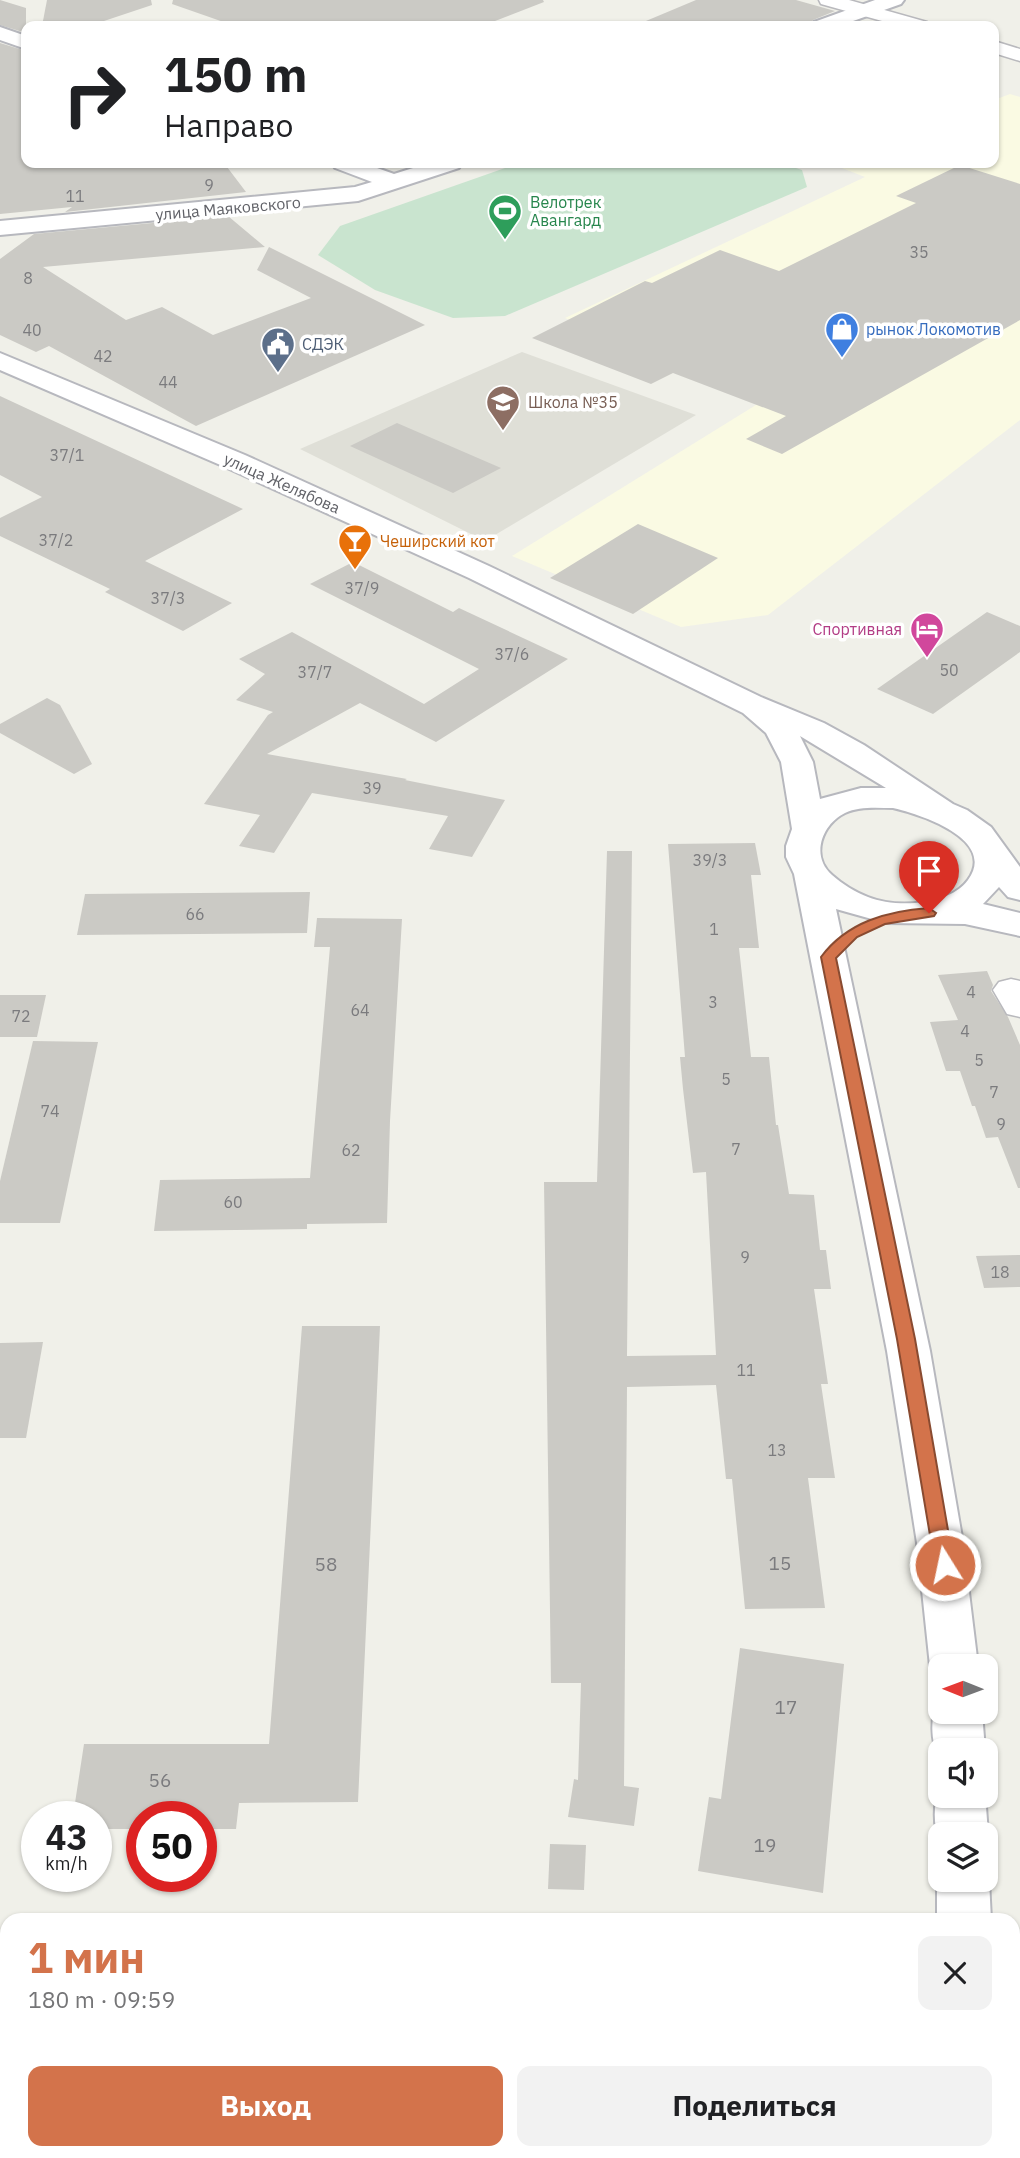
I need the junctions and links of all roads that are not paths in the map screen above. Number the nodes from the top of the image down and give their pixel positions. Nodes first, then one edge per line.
1 (828, 0) edge
2 (894, 0) edge
3 (864, 10) junction
4 (834, 21) edge
5 (902, 21) edge
6 (999, 49) edge
7 (1020, 55) edge
8 (356, 168) edge
9 (437, 168) edge
10 (396, 183) junction
11 (0, 228) edge
12 (0, 361) edge
13 (750, 704) junction
14 (939, 808) junction
15 (808, 827) junction
16 (992, 857) junction
17 (811, 875) junction
18 (1020, 889) edge
19 (914, 914) junction
20 (1020, 925) edge
21 (828, 957) junction
22 (953, 1654) edge
23 (963, 1892) edge
24 (964, 1913) edge

1 - 3 street
2 - 3 main road
3 - 4 main road
3 - 5 street
6 - 7 street
8 - 10 main road
9 - 10 main road, улица Маяковского
10 - 11 main road, улица Маяковского
12 - 13 main road, улица Желябова
13 - 14 main road
13 - 15 main road
14 - 15 main road
14 - 16 main road
15 - 17 main road
16 - 18 main road
16 - 19 main road
17 - 19 main road
17 - 21 main road
19 - 20 main road
19 - 21 main road
21 - 22 main road
23 - 24 main road

